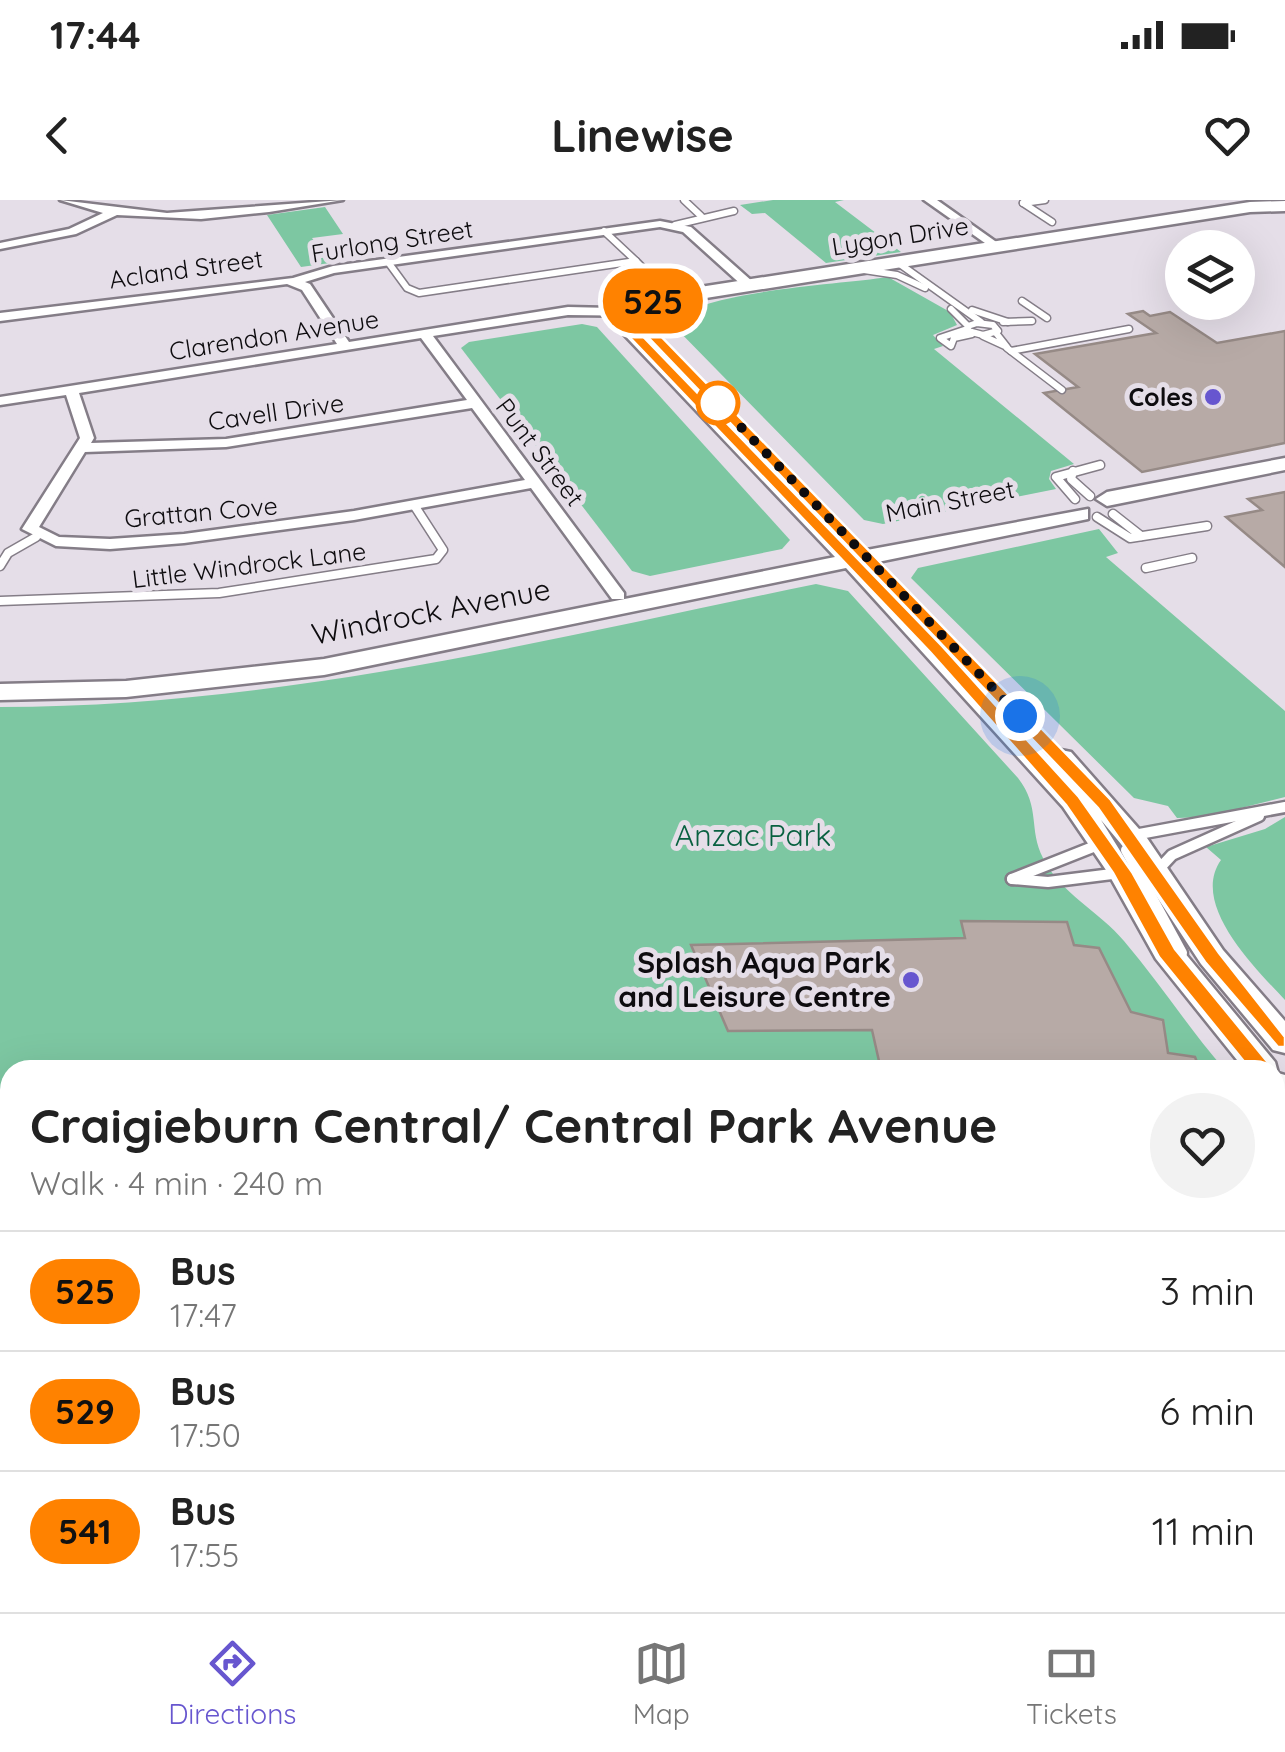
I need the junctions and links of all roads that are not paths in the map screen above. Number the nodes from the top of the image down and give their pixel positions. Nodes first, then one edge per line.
1 (66, 200) edge
2 (337, 200) edge
3 (684, 200) edge
4 (930, 200) edge
5 (1045, 200) edge
6 (1271, 200) edge
7 (1021, 202) edge
8 (269, 204) edge
9 (1285, 206) edge
10 (1250, 207) junction
11 (116, 211) junction
12 (734, 211) dead end
13 (701, 216) junction
14 (1052, 222) dead end
15 (675, 225) junction
16 (604, 231) junction
17 (0, 246) edge
18 (996, 246) junction
19 (636, 261) junction
20 (388, 262) junction
21 (898, 262) junction
22 (857, 269) junction
23 (296, 281) junction
24 (656, 282) dead end
25 (749, 285) junction
26 (925, 288) junction
27 (936, 290) junction
28 (1022, 301) dead end
29 (635, 313) junction
30 (0, 317) edge
31 (1047, 318) dead end
32 (1008, 322) junction
33 (985, 323) junction
34 (969, 329) junction
35 (1129, 330) dead end
36 (997, 332) junction
37 (425, 334) junction
38 (983, 336) junction
39 (346, 347) junction
40 (1009, 349) junction
41 (72, 389) junction
42 (1062, 390) dead end
43 (0, 400) edge
44 (476, 403) junction
45 (81, 448) junction
46 (1285, 464) edge
47 (1100, 465) dead end
48 (1073, 470) junction
49 (1285, 472) edge
50 (535, 483) junction
51 (414, 505) junction
52 (1094, 507) junction
53 (1207, 526) dead end
54 (36, 537) junction
55 (1146, 538) junction
56 (854, 555) junction
57 (1192, 558) dead end
58 (0, 566) edge
59 (1146, 568) dead end
60 (0, 601) edge
61 (622, 602) junction
62 (0, 679) edge
63 (0, 692) edge
64 (1280, 809) edge
65 (1117, 840) junction
66 (1122, 872) junction
67 (1156, 874) junction
68 (1226, 1027) junction
69 (1280, 1034) edge
70 (1254, 1060) edge

1 - 11 street
2 - 8 street
3 - 13 lane
4 - 18 street
5 - 7 lane
6 - 10 street, Lygon Drive
7 - 14 lane
8 - 11 street
9 - 10 street, Lygon Drive
10 - 18 street, Lygon Drive
11 - 17 street
12 - 13 lane, Furlong Street
13 - 15 lane, Furlong Street
15 - 16 street, Furlong Street
15 - 25 street
16 - 19 lane
16 - 20 street, Furlong Street
18 - 21 street, Lygon Drive
19 - 20 lane
19 - 24 lane
20 - 23 street, Furlong Street
21 - 22 street, Lygon Drive
21 - 26 lane
21 - 27 lane
22 - 25 street, Lygon Drive
22 - 26 lane
23 - 30 street, Acland Street
23 - 39 street, Acland Street
25 - 29 street, Lygon Drive
26 - 34 lane
27 - 32 lane
27 - 33 lane
28 - 31 lane
29 - 37 street, Clarendon Avenue
29 - 56 street
32 - 33 lane
32 - 36 lane
33 - 34 lane
33 - 36 lane
34 - 38 lane
35 - 40 lane
36 - 38 lane
36 - 40 lane
37 - 39 street, Clarendon Avenue
37 - 44 street, Punt Street
38 - 40 lane
39 - 41 street, Clarendon Avenue
40 - 42 lane
41 - 43 street, Clarendon Avenue
41 - 45 street
44 - 45 street, Cavell Drive
44 - 50 street, Punt Street
45 - 54 street
46 - 52 street, Main Street
47 - 48 lane
48 - 52 lane
48 - 52 lane
49 - 52 street, Main Street
50 - 51 street, Grattan Cove
50 - 61 street, Punt Street
51 - 54 street, Grattan Cove
51 - 60 lane, Little Windrock Lane
52 - 55 lane
52 - 55 lane
52 - 56 street, Main Street
53 - 55 lane
54 - 58 lane
56 - 61 street, Windrock Avenue
56 - 65 street
57 - 59 lane
61 - 62 street, Windrock Avenue
61 - 63 street, Windrock Avenue
64 - 65 lane
64 - 67 lane
65 - 66 street
65 - 66 lane
65 - 67 street
65 - 68 lane
66 - 68 street
67 - 69 street
68 - 70 street

